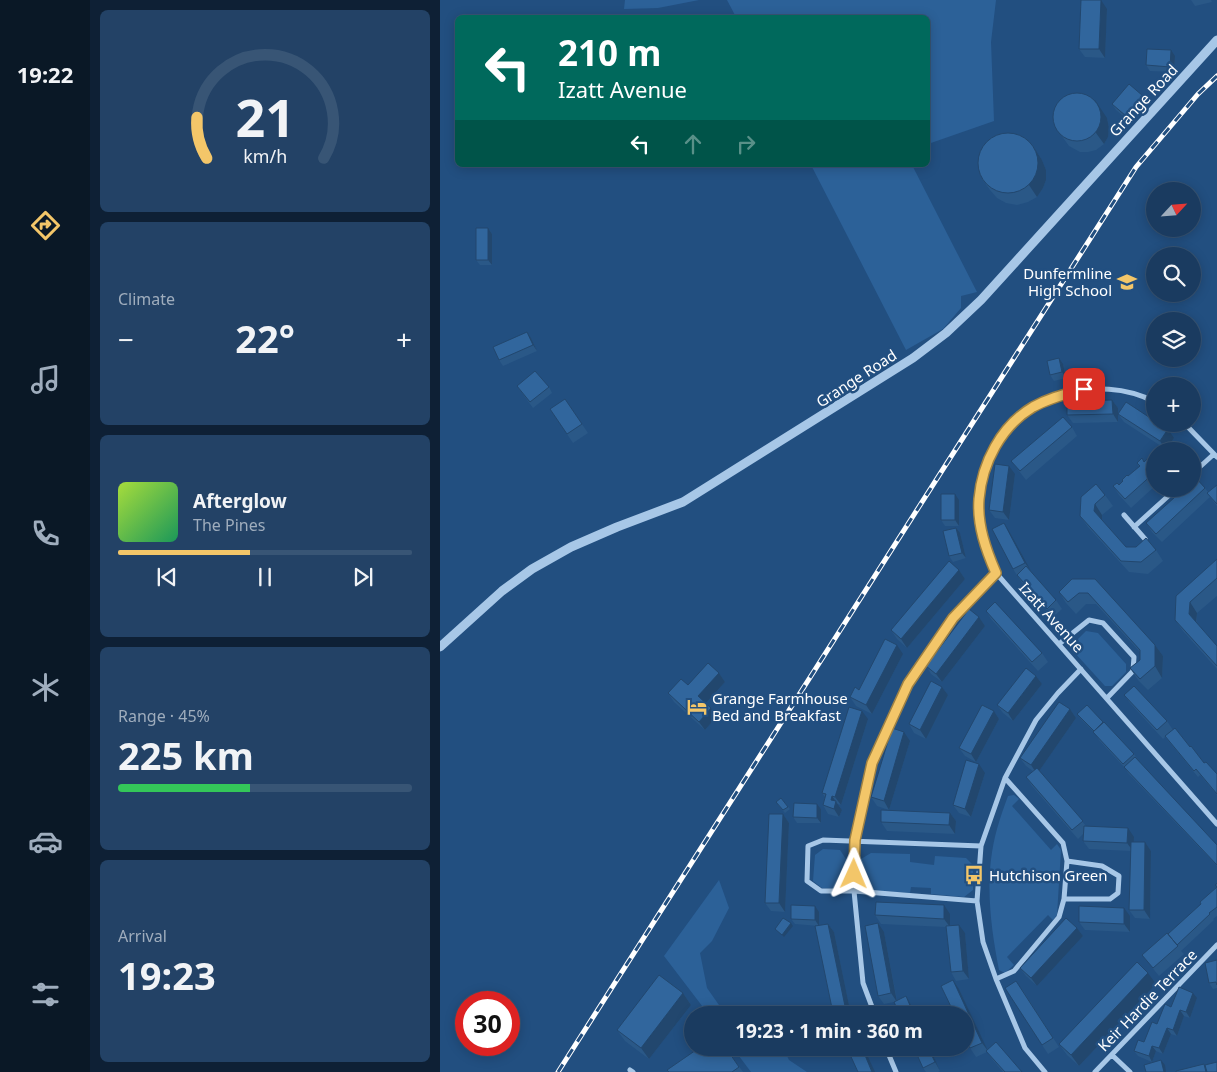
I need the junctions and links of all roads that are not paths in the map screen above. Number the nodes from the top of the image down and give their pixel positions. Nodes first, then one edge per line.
1 (1217, 40) edge
2 (1146, 399) edge
3 (1193, 432) edge
4 (1216, 456) edge
5 (1201, 467) edge
6 (1167, 497) edge
7 (1124, 516) dead end
8 (1134, 527) junction
9 (1144, 539) edge
10 (996, 573) junction
11 (1059, 644) junction
12 (440, 647) edge
13 (1081, 669) junction
14 (1107, 698) junction
15 (1005, 778) junction
16 (1217, 824) edge
17 (855, 840) junction
18 (982, 846) junction
19 (1067, 861) junction
20 (854, 891) junction
21 (1064, 899) junction
22 (977, 901) junction
23 (1217, 945) edge
24 (996, 979) junction
25 (872, 1006) edge
26 (1112, 1054) junction
27 (889, 1056) edge
28 (896, 1072) edge
29 (1045, 1072) edge
30 (1095, 1072) edge
31 (1130, 1072) edge

1 - 12 street, Grange Road
2 - 10 street, Izatt Avenue
3 - 4 street
4 - 5 street
6 - 8 street
7 - 8 street
8 - 9 street
10 - 11 street, Izatt Avenue
10 - 17 street
11 - 13 street, Izatt Avenue
11 - 14 street
13 - 14 street, Izatt Avenue
13 - 15 street
14 - 16 street, Izatt Avenue
15 - 18 street
15 - 19 street
17 - 18 street
17 - 20 street
17 - 20 street
18 - 22 street
19 - 21 street
19 - 21 street
20 - 22 street
20 - 25 street
21 - 24 street
22 - 24 street
23 - 26 street, Keir Hardie Terrace
24 - 29 street
26 - 30 street, Keir Hardie Terrace
26 - 31 street
27 - 28 street

